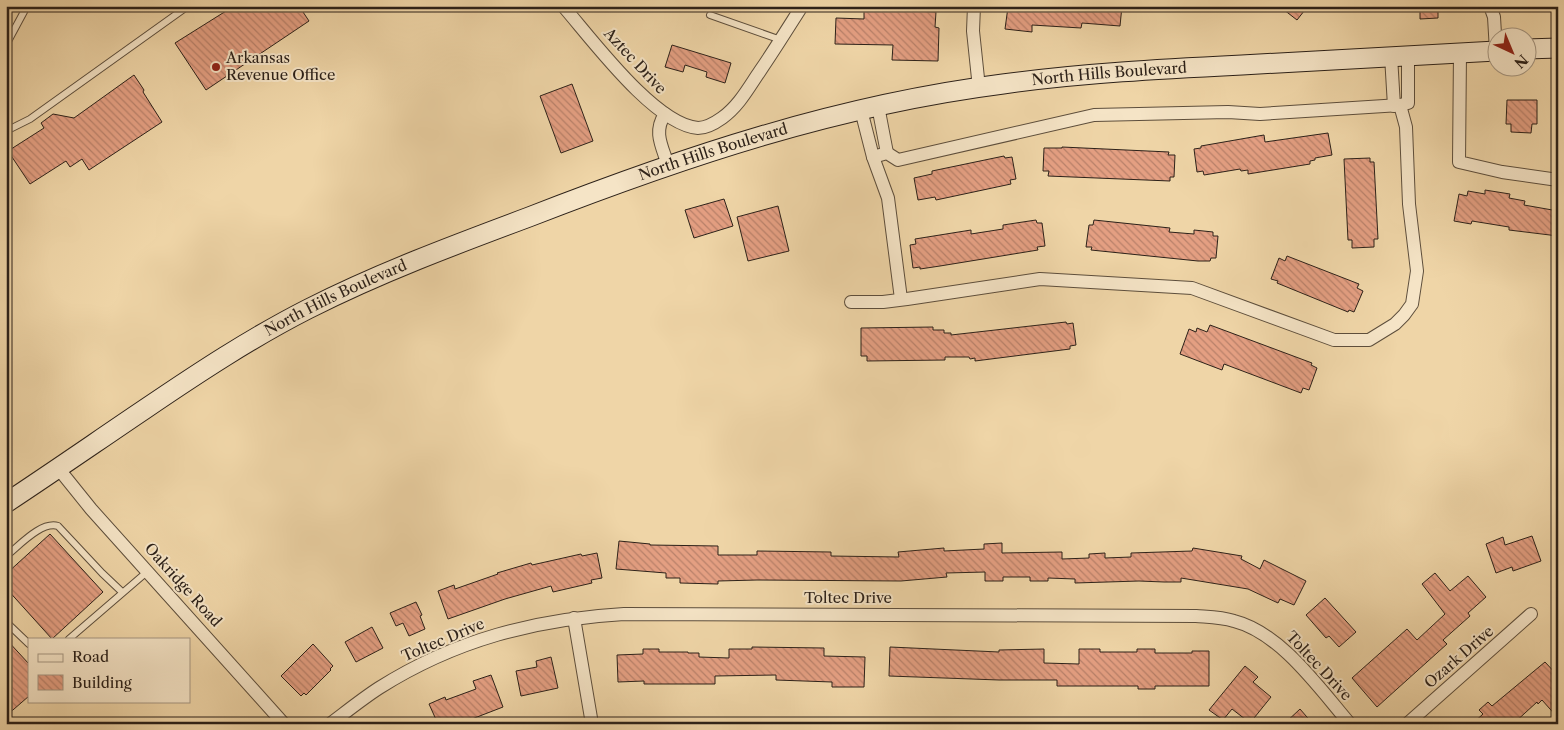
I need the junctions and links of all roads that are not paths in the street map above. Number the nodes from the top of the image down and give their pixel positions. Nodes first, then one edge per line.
1 (27, 6) edge
2 (188, 6) edge
3 (563, 6) edge
4 (802, 6) edge
5 (974, 6) edge
6 (1490, 6) edge
7 (710, 16) dead end
8 (1495, 28) edge
9 (781, 40) junction
10 (6, 45) edge
11 (1558, 48) edge
12 (1536, 49) edge
13 (1486, 51) edge
14 (1460, 52) junction
15 (1399, 56) junction
16 (979, 88) junction
17 (1401, 105) junction
18 (869, 108) junction
19 (665, 114) junction
20 (6, 131) edge
21 (887, 153) junction
22 (873, 157) junction
23 (668, 165) junction
24 (1558, 180) edge
25 (900, 299) junction
26 (851, 302) dead end
27 (58, 468) junction
28 (6, 502) edge
29 (6, 556) edge
30 (148, 571) junction
31 (122, 592) junction
32 (1531, 614) dead end
33 (574, 618) junction
34 (6, 622) edge
35 (70, 638) edge
36 (28, 643) edge
37 (284, 724) edge
38 (330, 724) edge
39 (592, 724) edge
40 (1350, 724) edge
41 (1407, 724) edge

1 - 10 lane
2 - 20 lane
3 - 19 street, Aztec Drive
4 - 9 street, Aztec Drive
5 - 16 street
6 - 8 street
7 - 9 lane
9 - 19 street, Aztec Drive
11 - 12 street
13 - 14 street, North Hills Boulevard
14 - 15 street, North Hills Boulevard
14 - 24 street
15 - 16 street, North Hills Boulevard
15 - 17 street
16 - 18 street, North Hills Boulevard
17 - 21 street
17 - 25 street
18 - 21 street
18 - 22 street
18 - 23 street, North Hills Boulevard
19 - 23 street, Aztec Drive
21 - 22 street
22 - 25 street
23 - 27 street, North Hills Boulevard
25 - 26 street
27 - 28 street, North Hills Boulevard
27 - 30 street, Oakridge Road
29 - 31 lane
30 - 31 lane
30 - 37 street, Oakridge Road
31 - 35 lane
32 - 41 street, Ozark Drive
33 - 38 street, Toltec Drive
33 - 39 street
33 - 40 street, Toltec Drive
34 - 36 lane

